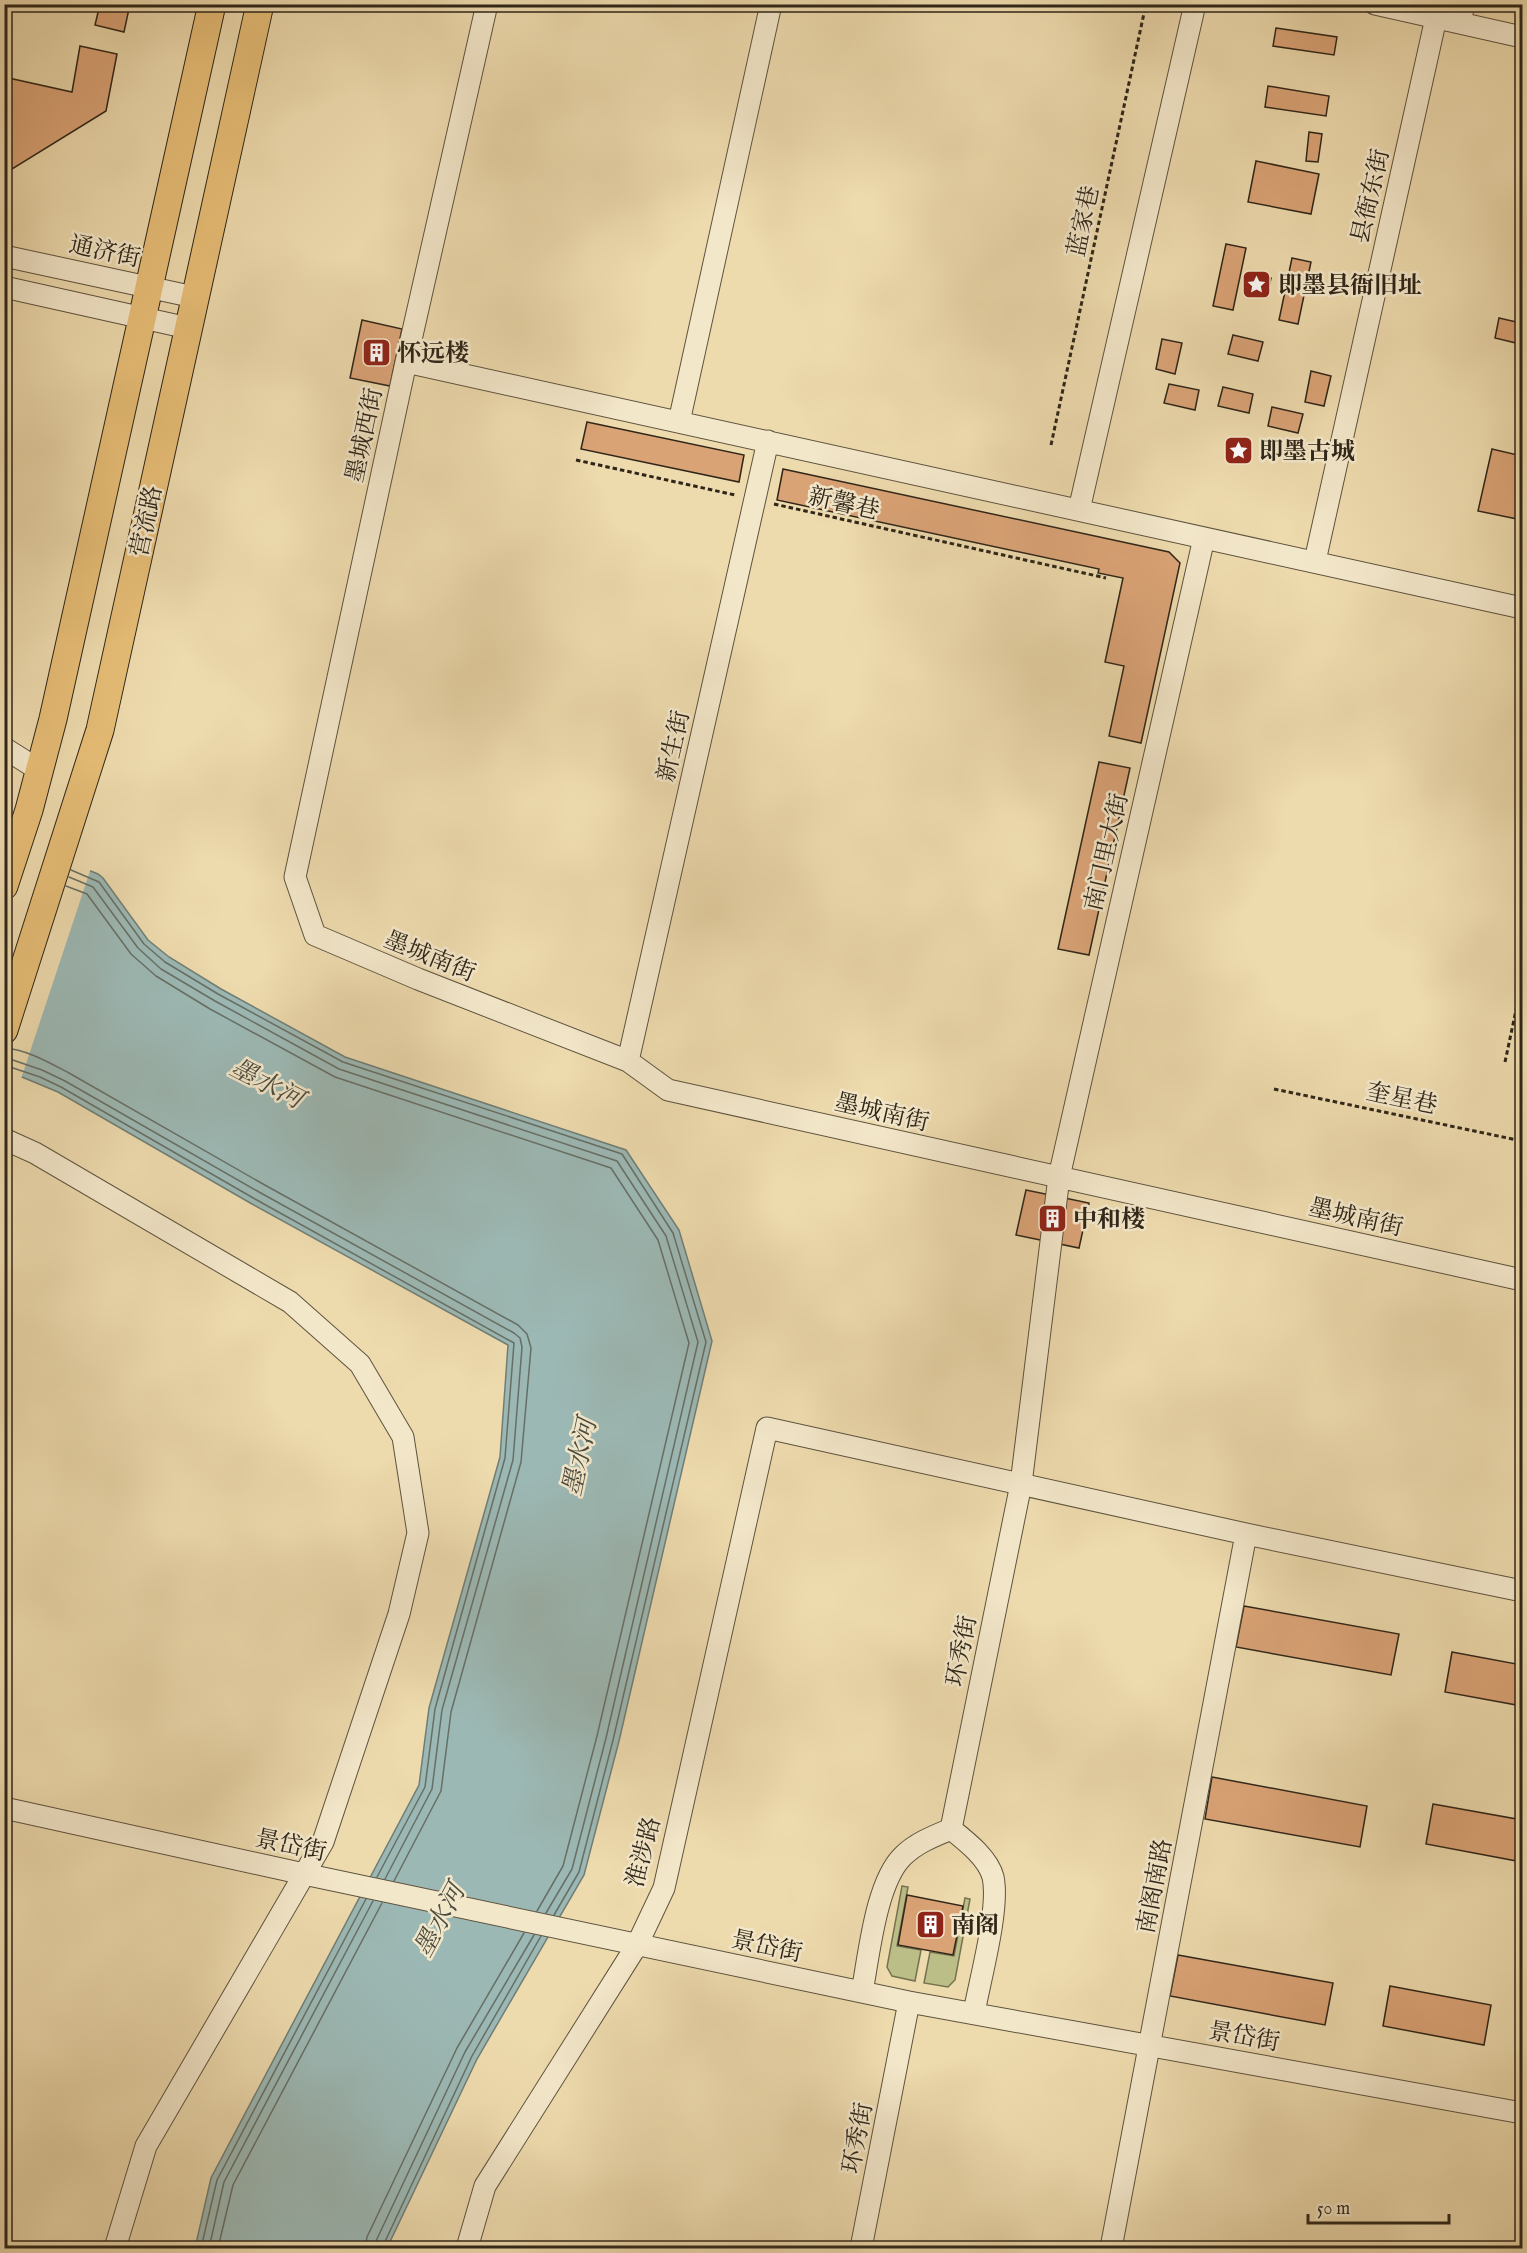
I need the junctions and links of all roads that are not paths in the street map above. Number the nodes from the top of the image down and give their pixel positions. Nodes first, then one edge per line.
1 (212, 4) edge
2 (260, 4) edge
3 (487, 4) edge
4 (771, 4) edge
5 (1195, 4) edge
6 (1375, 4) edge
7 (1462, 14) edge
8 (1436, 18) junction
9 (1522, 37) edge
10 (4, 255) edge
11 (4, 287) edge
12 (148, 287) junction
13 (194, 297) junction
14 (142, 317) junction
15 (188, 328) junction
16 (406, 362) junction
17 (679, 422) junction
18 (768, 441) junction
19 (1079, 510) junction
20 (1204, 538) junction
21 (1315, 561) junction
22 (1522, 609) edge
23 (4, 748) edge
24 (39, 770) junction
25 (295, 877) joint
26 (4, 886) edge
27 (4, 1030) edge
28 (628, 1061) junction
29 (4, 1139) edge
30 (1059, 1177) junction
31 (1522, 1280) edge
32 (1021, 1484) junction
33 (1246, 1533) junction
34 (1522, 1591) edge
35 (4, 1808) edge
36 (951, 1829) junction
37 (304, 1874) junction
38 (637, 1945) junction
39 (862, 1992) junction
40 (909, 2002) junction
41 (974, 2013) junction
42 (1150, 2044) junction
43 (1522, 2113) edge
44 (115, 2248) edge
45 (467, 2248) edge
46 (861, 2248) edge
47 (1111, 2248) edge

1 - 12 main road, 营流路
2 - 13 main road, 营流路
3 - 16 street, 墨城西街
4 - 17 street
5 - 19 street
6 - 8 street
7 - 8 street
7 - 9 street
8 - 21 street, 县衙东街
10 - 12 street, 通济街
11 - 14 street
12 - 13 street, 通济街
12 - 14 main road, 营流路
13 - 15 main road, 营流路
14 - 15 street
14 - 24 main road, 营流路
15 - 27 main road, 营流路
16 - 17 street
16 - 25 street, 墨城西街
17 - 18 street
18 - 19 street
18 - 28 street, 新生街
19 - 20 street
20 - 21 street
20 - 30 street, 南门里大街
21 - 22 street
23 - 24 street
24 - 26 main road, 营流路
25 - 28 street, 墨城南街
28 - 30 street, 墨城南街
29 - 37 street
30 - 31 street, 墨城南街
30 - 32 street, 南门里大街
32 - 33 street
32 - 36 street, 环秀街
32 - 38 street, 淮涉路
33 - 34 street
33 - 42 street, 南阁南路
35 - 37 street, 景岱街
36 - 39 street
36 - 41 street
37 - 38 street, 景岱街
37 - 44 street
38 - 39 street, 景岱街
38 - 45 street, 淮涉路
39 - 40 street, 景岱街
40 - 41 street, 景岱街
40 - 46 street, 环秀街
41 - 42 street, 景岱街
42 - 43 street, 景岱街
42 - 47 street, 南阁南路

